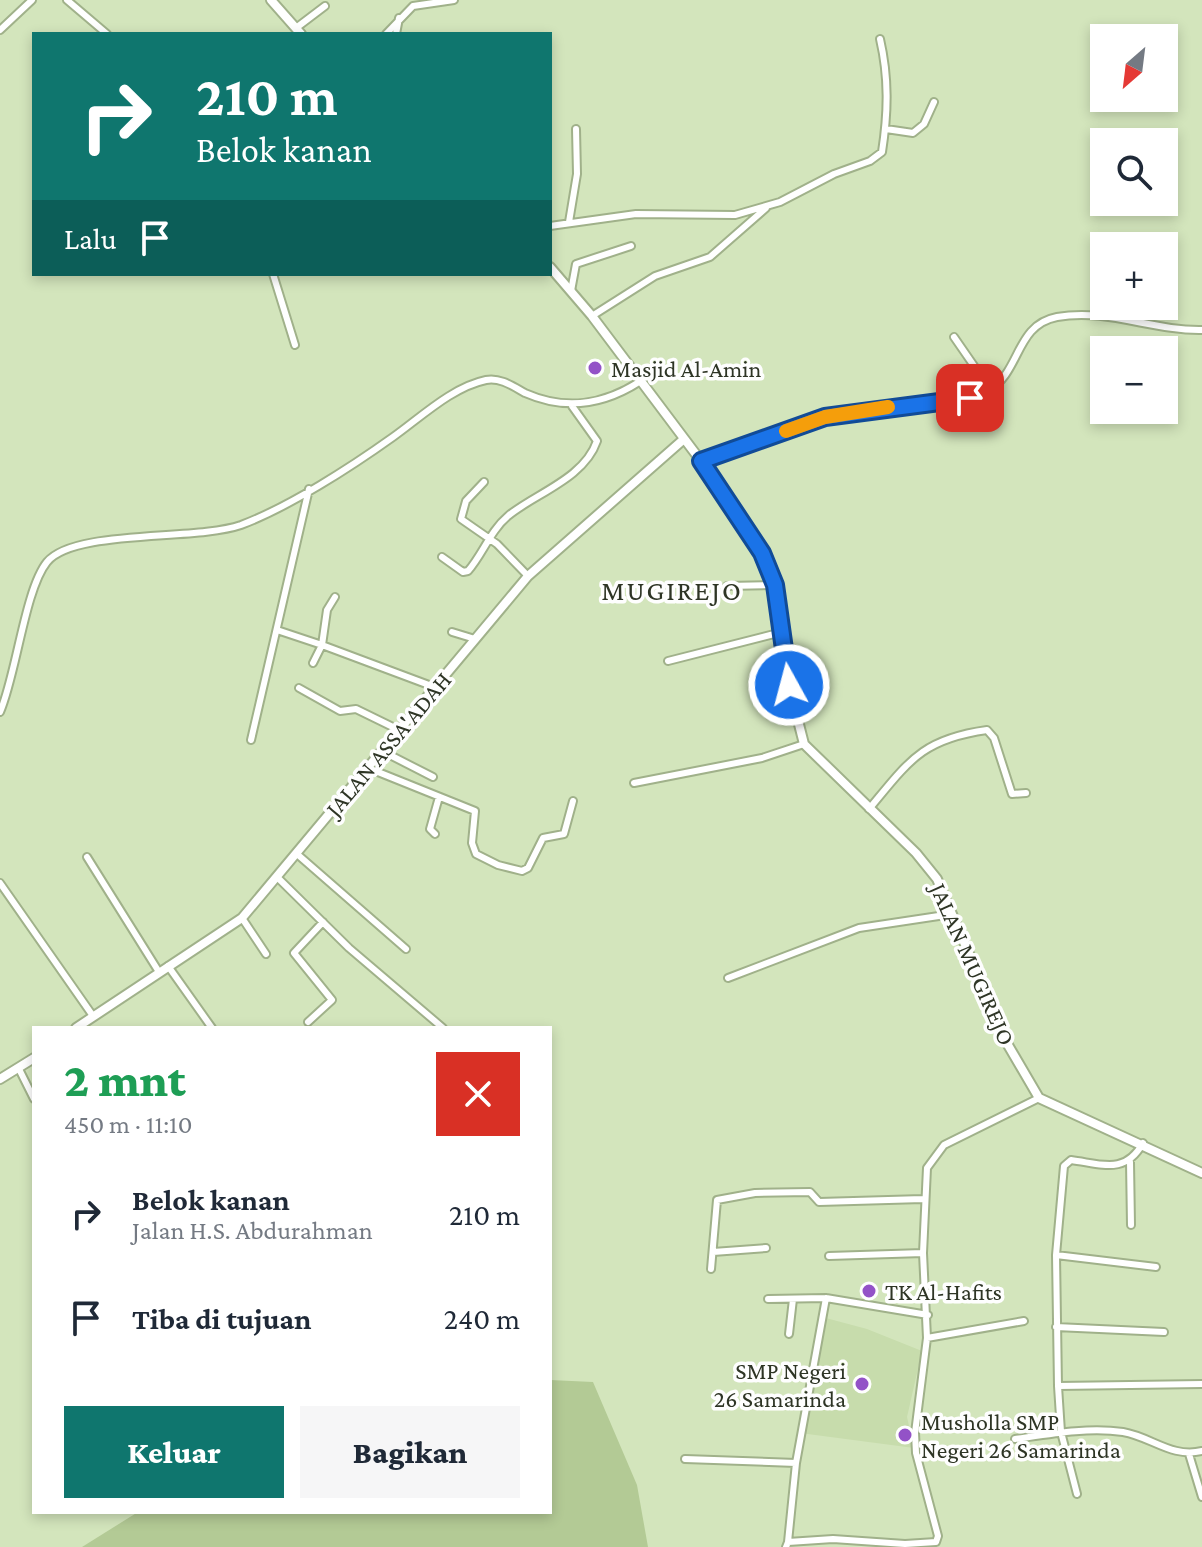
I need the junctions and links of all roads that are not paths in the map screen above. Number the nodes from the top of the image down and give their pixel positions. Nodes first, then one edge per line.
1 (32, 0) edge
2 (67, 0) edge
3 (271, 0) edge
4 (454, 0) edge
5 (325, 6) dead end
6 (399, 18) junction
7 (0, 30) edge
8 (298, 31) edge
9 (105, 32) edge
10 (388, 32) edge
11 (396, 32) edge
12 (880, 39) dead end
13 (934, 102) dead end
14 (576, 129) dead end
15 (886, 129) junction
16 (766, 208) junction
17 (569, 222) junction
18 (552, 226) edge
19 (631, 246) dead end
20 (552, 269) edge
21 (274, 276) edge
22 (571, 291) junction
23 (592, 316) junction
24 (1202, 330) edge
25 (954, 337) dead end
26 (295, 345) dead end
27 (639, 382) junction
28 (990, 389) junction
29 (572, 406) junction
30 (684, 439) junction
31 (701, 461) junction
32 (484, 482) dead end
33 (309, 489) junction
34 (489, 538) junction
35 (442, 557) dead end
36 (528, 576) junction
37 (775, 585) junction
38 (727, 586) dead end
39 (335, 597) dead end
40 (277, 630) junction
41 (452, 632) dead end
42 (782, 632) junction
43 (475, 639) junction
44 (322, 645) junction
45 (668, 661) dead end
46 (313, 663) dead end
47 (299, 688) dead end
48 (437, 688) junction
49 (0, 712) edge
50 (399, 730) junction
51 (251, 740) dead end
52 (804, 744) junction
53 (382, 751) junction
54 (368, 768) junction
55 (433, 777) dead end
56 (634, 783) dead end
57 (1026, 793) dead end
58 (439, 797) junction
59 (573, 801) dead end
60 (869, 809) junction
61 (435, 834) dead end
62 (297, 854) junction
63 (87, 857) dead end
64 (278, 878) junction
65 (0, 883) edge
66 (952, 914) junction
67 (242, 918) junction
68 (323, 922) junction
69 (406, 949) dead end
70 (266, 954) dead end
71 (168, 965) junction
72 (159, 972) junction
73 (728, 978) dead end
74 (93, 1016) junction
75 (308, 1022) dead end
76 (79, 1026) edge
77 (211, 1026) edge
78 (441, 1026) edge
79 (32, 1059) edge
80 (19, 1069) junction
81 (0, 1079) edge
82 (32, 1095) edge
83 (1039, 1098) junction
84 (1143, 1143) junction
85 (1130, 1162) junction
86 (1202, 1173) edge
87 (923, 1199) junction
88 (1131, 1225) dead end
89 (766, 1248) dead end
90 (713, 1252) junction
91 (923, 1253) junction
92 (1056, 1255) junction
93 (829, 1256) dead end
94 (1156, 1267) dead end
95 (711, 1269) dead end
96 (826, 1298) junction
97 (768, 1299) dead end
98 (793, 1299) junction
99 (928, 1315) junction
100 (1024, 1321) dead end
101 (1056, 1327) junction
102 (1164, 1332) dead end
103 (789, 1334) dead end
104 (927, 1338) junction
105 (1202, 1384) edge
106 (1058, 1386) junction
107 (1061, 1432) junction
108 (1015, 1439) dead end
109 (1202, 1451) edge
110 (1189, 1454) junction
111 (685, 1459) dead end
112 (796, 1463) junction
113 (1077, 1494) dead end
114 (1202, 1497) edge
115 (787, 1544) edge

1 - 7 street
2 - 9 street
3 - 8 street
4 - 6 street
5 - 8 street
6 - 10 street
6 - 11 street
12 - 15 street
13 - 15 street
14 - 17 street
15 - 16 street
16 - 17 street
16 - 23 street
17 - 18 street
19 - 22 street
20 - 22 street
21 - 26 street
22 - 23 street
23 - 27 street
24 - 28 street
25 - 28 street
27 - 29 street
27 - 30 street
28 - 31 street
29 - 33 street
29 - 34 street
30 - 31 street
30 - 36 street, JALAN ASSA'ADAH
31 - 37 street
32 - 34 street
33 - 40 street
33 - 49 street
34 - 35 street
34 - 36 street
36 - 43 street, JALAN ASSA'ADAH
37 - 38 street
37 - 42 street
39 - 44 street
40 - 44 street
40 - 51 street
41 - 43 street
42 - 45 street
42 - 52 street
43 - 48 street, JALAN ASSA'ADAH
44 - 46 street
44 - 48 street
47 - 50 street
48 - 50 street, JALAN ASSA'ADAH
50 - 53 street, JALAN ASSA'ADAH
52 - 56 street
52 - 60 street, JALAN MUGIREJO
53 - 54 street, JALAN ASSA'ADAH
53 - 55 street
54 - 58 street
54 - 62 street, JALAN ASSA'ADAH
57 - 60 street
58 - 59 street
58 - 61 street
60 - 66 street, JALAN MUGIREJO
62 - 64 street, JALAN ASSA'ADAH
62 - 69 street
63 - 72 street
64 - 67 street, JALAN ASSA'ADAH
64 - 68 street
65 - 74 street
66 - 73 street
66 - 83 street, JALAN MUGIREJO
67 - 70 street
67 - 71 street, JALAN ASSA'ADAH
68 - 75 street
68 - 78 street
71 - 72 street, JALAN ASSA'ADAH
71 - 77 street
72 - 74 street, JALAN ASSA'ADAH
74 - 76 street, JALAN ASSA'ADAH
79 - 80 street
80 - 81 street
80 - 82 street
83 - 84 street
83 - 87 street
84 - 85 street
84 - 86 street
85 - 88 street
85 - 92 street
87 - 90 street
87 - 91 street
89 - 90 street
90 - 95 street
91 - 93 street
91 - 99 street
92 - 94 street
92 - 101 street
96 - 98 street
96 - 99 street
96 - 112 street
97 - 98 street
98 - 103 street
99 - 104 street
100 - 104 street
101 - 102 street
101 - 106 street
104 - 115 street
105 - 106 street
106 - 107 street
107 - 108 street
107 - 110 street
107 - 113 street
109 - 110 street
110 - 114 street
111 - 112 street
112 - 115 street

